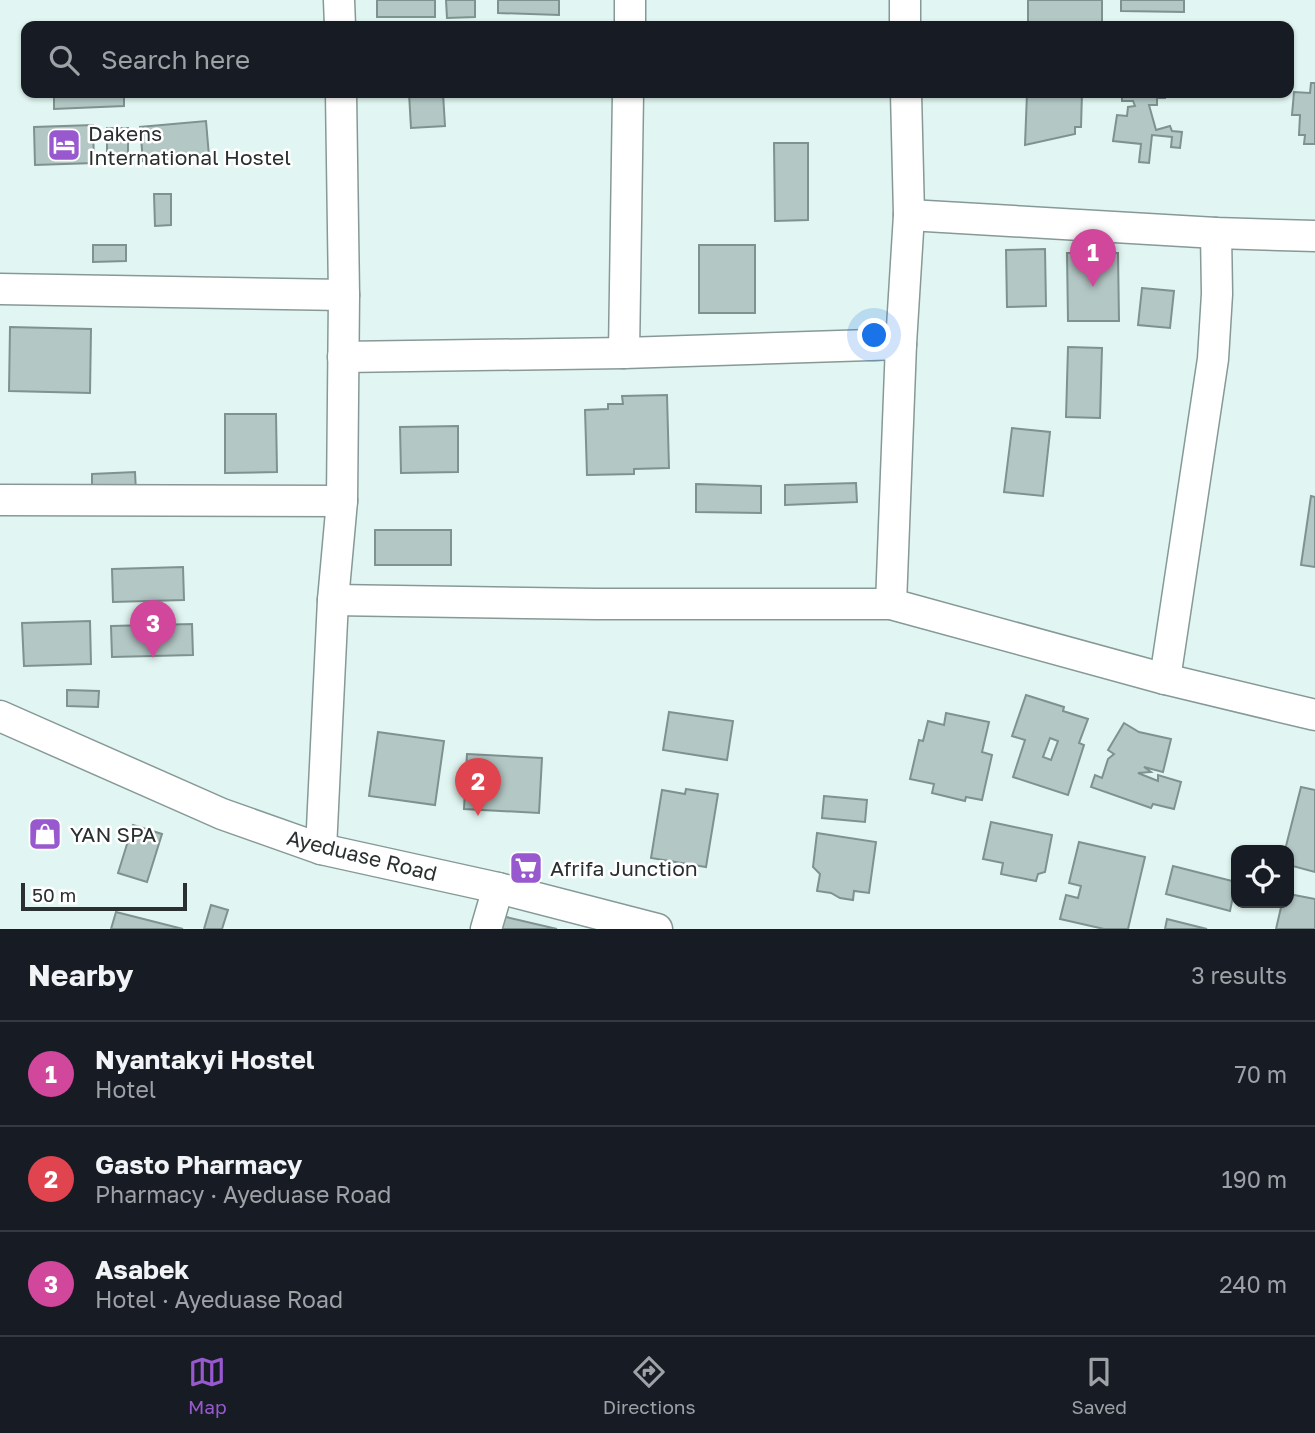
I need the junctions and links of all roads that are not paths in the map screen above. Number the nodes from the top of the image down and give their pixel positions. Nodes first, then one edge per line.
1 (339, 0) edge
2 (630, 0) edge
3 (905, 0) edge
4 (340, 21) edge
5 (630, 21) edge
6 (905, 21) edge
7 (341, 98) edge
8 (628, 98) edge
9 (906, 98) edge
10 (909, 215) junction
11 (1216, 233) junction
12 (1315, 236) edge
13 (0, 289) edge
14 (344, 295) junction
15 (901, 344) junction
16 (624, 353) junction
17 (343, 358) junction
18 (0, 500) edge
19 (342, 502) junction
20 (333, 600) junction
21 (891, 604) junction
22 (1165, 679) junction
23 (1315, 715) edge
24 (0, 716) edge
25 (321, 849) junction
26 (498, 888) junction
27 (486, 929) edge
28 (657, 929) edge

1 - 4 street
2 - 5 street
3 - 6 street
7 - 14 street
8 - 16 street
9 - 10 street
10 - 11 street
10 - 15 street
11 - 12 street
11 - 22 street
13 - 14 street
14 - 17 street
15 - 16 street
15 - 21 street
16 - 17 street
17 - 19 street
18 - 19 street
19 - 20 street
20 - 21 street
20 - 25 street
21 - 22 street
22 - 23 street
24 - 25 street, Ayeduase Road
25 - 26 street, Ayeduase Road
26 - 27 street
26 - 28 street, Ayeduase Road

